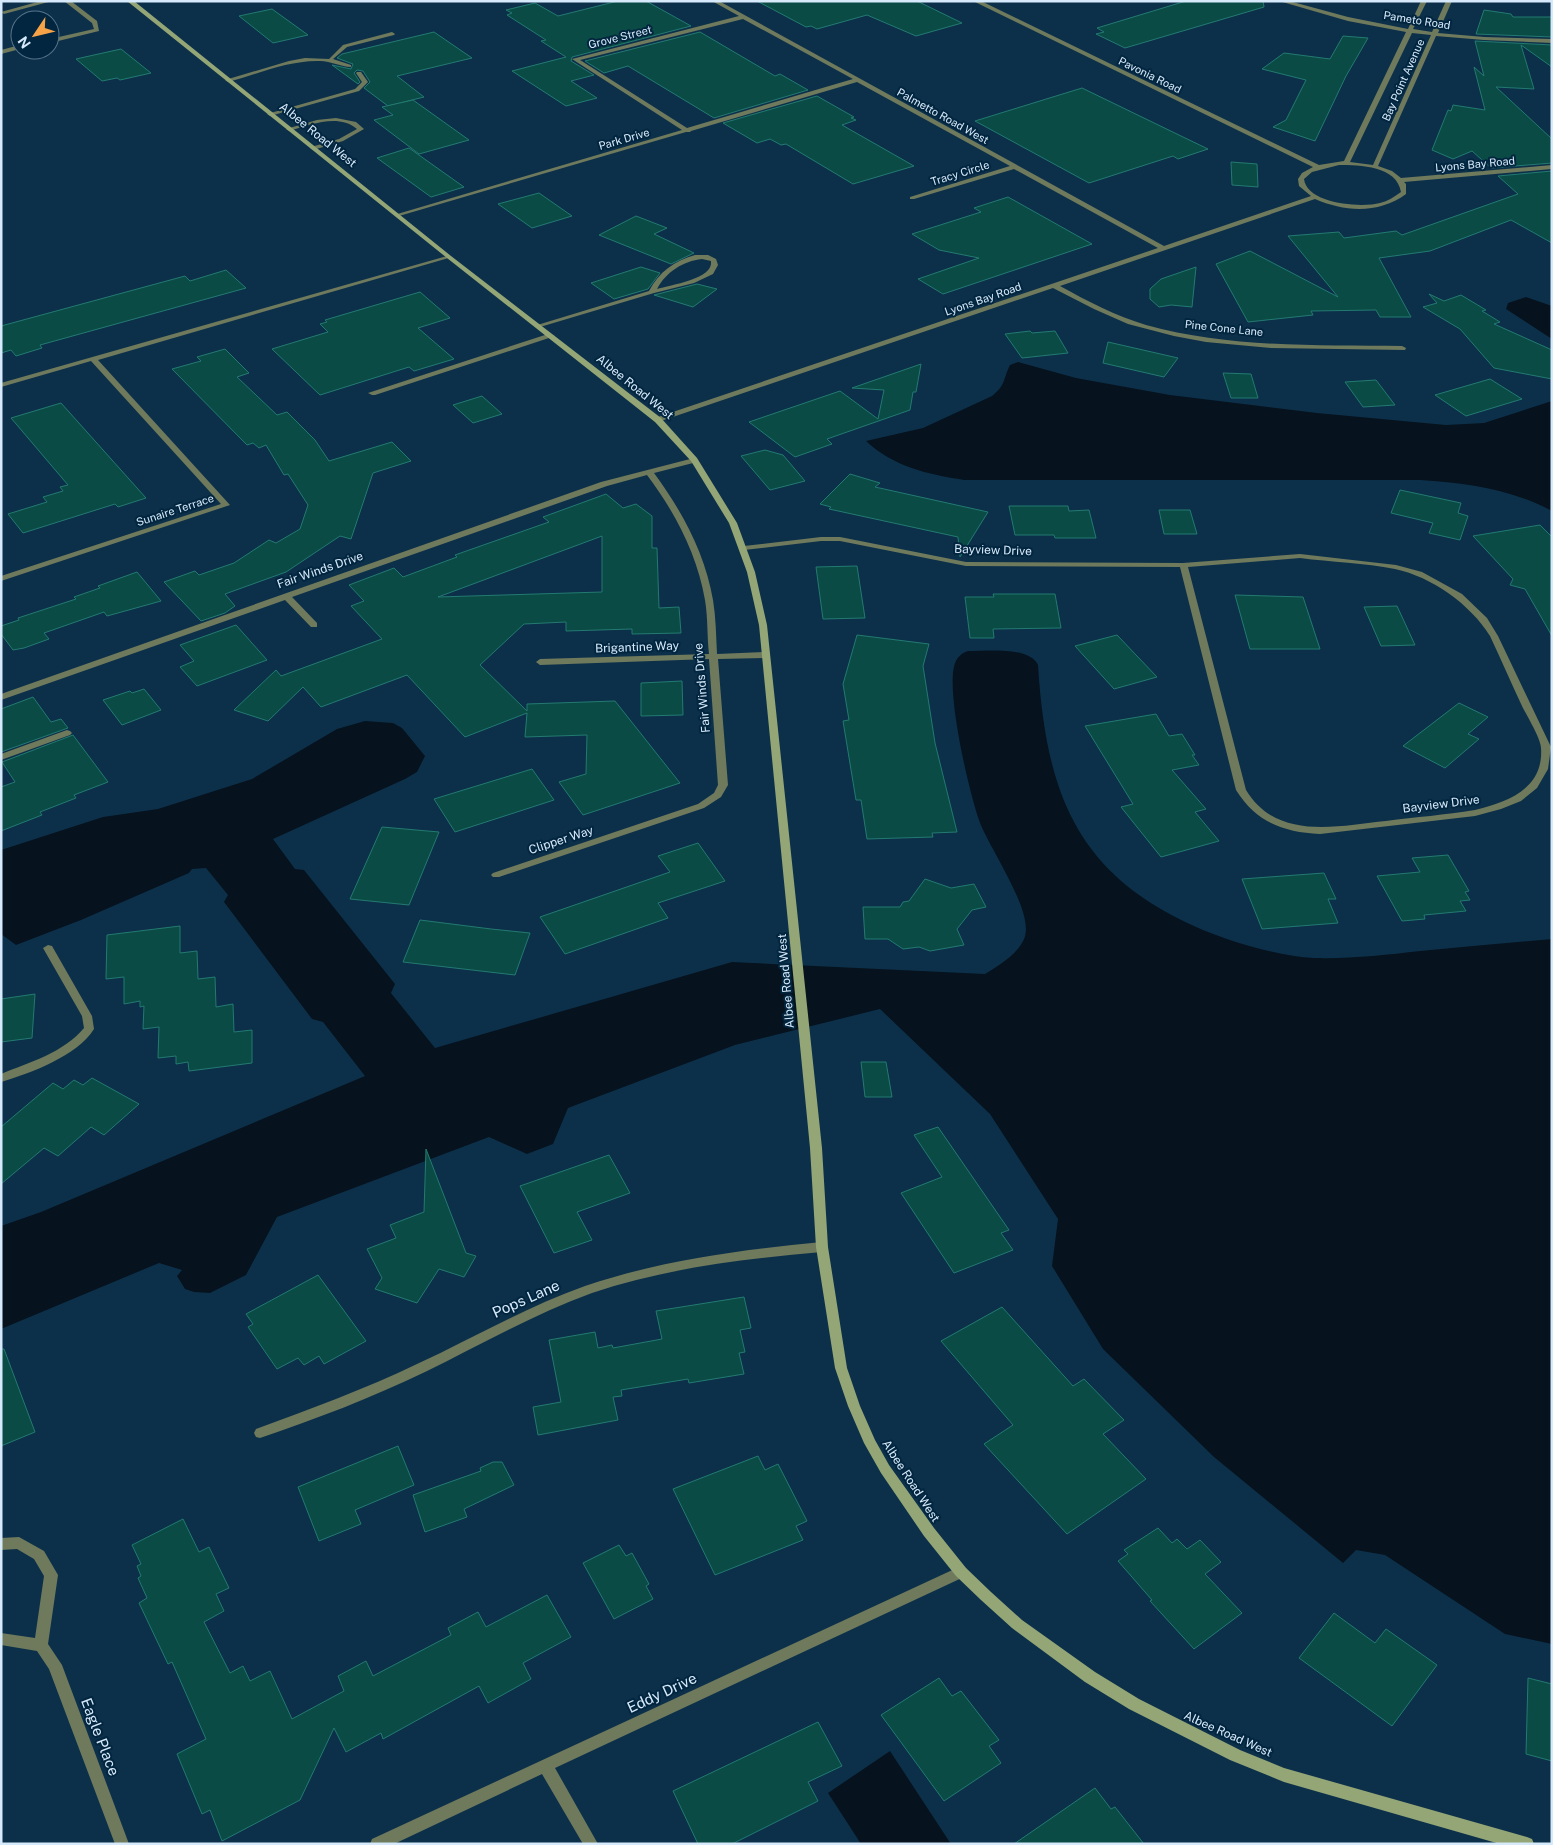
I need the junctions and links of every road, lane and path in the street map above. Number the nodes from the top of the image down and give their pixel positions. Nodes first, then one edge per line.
1 (49, 1) edge
2 (67, 1) edge
3 (130, 1) edge
4 (714, 1) edge
5 (976, 1) edge
6 (1282, 1) edge
7 (1424, 1) edge
8 (1450, 1) edge
9 (3, 10) edge
10 (743, 17) junction
11 (1410, 30) junction
12 (392, 34) dead end
13 (1435, 34) junction
14 (60, 38) edge
15 (1552, 41) edge
16 (331, 58) junction
17 (349, 66) dead end
18 (359, 73) dead end
19 (228, 80) junction
20 (857, 80) junction
21 (270, 114) junction
22 (289, 129) junction
23 (688, 131) junction
24 (313, 148) junction
25 (1346, 163) junction
26 (1317, 166) junction
27 (1014, 167) junction
28 (1375, 167) junction
29 (1552, 167) edge
30 (1401, 180) junction
31 (1316, 197) junction
32 (912, 198) dead end
33 (397, 215) junction
34 (1162, 248) junction
35 (449, 257) junction
36 (1053, 285) junction
37 (652, 292) junction
38 (538, 326) junction
39 (551, 336) junction
40 (1402, 348) dead end
41 (93, 359) junction
42 (1, 385) edge
43 (372, 392) dead end
44 (658, 420) junction
45 (694, 460) junction
46 (649, 472) junction
47 (744, 548) junction
48 (1183, 565) junction
49 (1, 579) edge
50 (286, 596) junction
51 (314, 625) dead end
52 (766, 655) junction
53 (712, 657) junction
54 (540, 662) dead end
55 (1, 697) edge
56 (67, 733) dead end
57 (1, 757) edge
58 (634, 829) joint
59 (496, 875) dead end
60 (48, 948) dead end
61 (1, 1078) edge
62 (822, 1247) junction
63 (260, 1433) dead end
64 (1, 1544) edge
65 (961, 1572) junction
66 (1, 1639) edge
67 (41, 1644) junction
68 (545, 1764) junction
69 (122, 1844) edge
70 (376, 1844) edge
71 (591, 1844) edge
72 (1527, 1844) edge

1 - 9 street
2 - 14 street
3 - 19 street, Albee Road West
4 - 10 street, Palmetto Road West
5 - 26 street, Pavonia Road
6 - 11 street, Pameto Road
7 - 11 street, Bay Point Avenue
8 - 13 street, Bay Point Avenue
10 - 20 street, Palmetto Road West
10 - 23 street, Grove Street
11 - 13 street, Pameto Road
11 - 25 street, Bay Point Avenue
12 - 16 street
13 - 15 street, Pameto Road
13 - 28 street, Bay Point Avenue
16 - 17 street
16 - 19 street
18 - 21 street
19 - 21 street, Albee Road West
20 - 23 street, Park Drive
20 - 27 street, Palmetto Road West
21 - 22 street, Albee Road West
22 - 24 street, Albee Road West
22 - 24 street
23 - 33 street, Park Drive
24 - 33 street, Albee Road West
25 - 26 street
25 - 28 street
26 - 31 street
27 - 32 street, Tracy Circle
27 - 34 street, Palmetto Road West
28 - 30 street
29 - 30 street, Lyons Bay Road
30 - 31 street
31 - 34 street, Lyons Bay Road
33 - 35 street, Albee Road West
34 - 36 street, Lyons Bay Road
35 - 38 street, Albee Road West
35 - 41 street
36 - 40 street, Pine Cone Lane
36 - 44 street, Lyons Bay Road
37 - 37 street
37 - 38 street
38 - 39 street, Albee Road West
39 - 43 street
39 - 44 street, Albee Road West
41 - 42 street
41 - 49 street, Sunaire Terrace
44 - 45 street, Albee Road West
45 - 46 street, Fair Winds Drive
45 - 47 street, Albee Road West
46 - 50 street, Fair Winds Drive
46 - 53 street, Fair Winds Drive
47 - 48 street, Bayview Drive
47 - 52 street, Albee Road West
48 - 48 street, Bayview Drive
50 - 51 street
50 - 55 street, Fair Winds Drive
52 - 53 street, Brigantine Way
52 - 62 street, Albee Road West
53 - 54 street, Brigantine Way
53 - 58 street, Fair Winds Drive
56 - 57 street
58 - 59 street, Clipper Way
60 - 61 street
62 - 63 street, Pops Lane
62 - 65 street, Albee Road West
64 - 67 street
65 - 68 street, Eddy Drive
65 - 72 street, Albee Road West
66 - 67 street
67 - 69 street, Eagle Place
68 - 70 street, Eddy Drive
68 - 71 street

